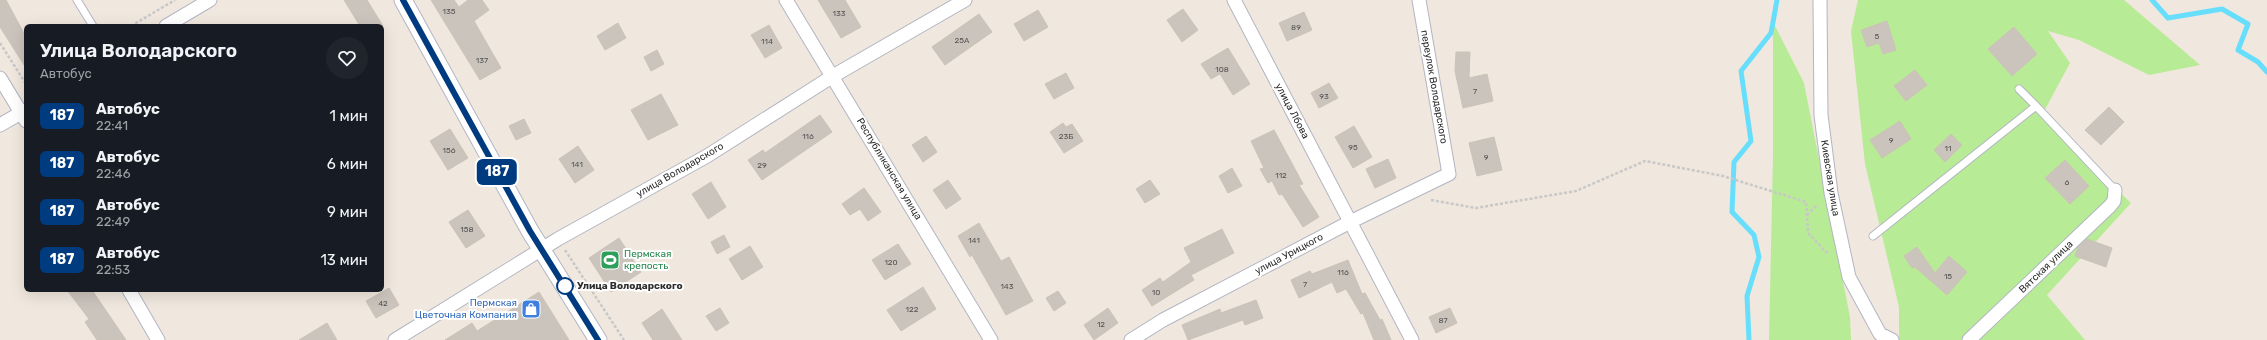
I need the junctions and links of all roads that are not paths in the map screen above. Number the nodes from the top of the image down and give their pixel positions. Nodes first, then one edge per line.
1 (77, 0) edge
2 (210, 0) edge
3 (403, 0) edge
4 (786, 0) edge
5 (965, 0) edge
6 (1234, 0) edge
7 (1419, 0) edge
8 (1820, 0) edge
9 (92, 24) edge
10 (169, 24) edge
11 (834, 76) junction
12 (0, 78) edge
13 (2019, 89) dead end
14 (2036, 106) junction
15 (24, 114) edge
16 (0, 125) edge
17 (1449, 174) joint
18 (2115, 190) joint
19 (1350, 222) junction
20 (1873, 236) dead end
21 (541, 250) junction
22 (130, 292) edge
23 (1884, 338) edge
24 (158, 340) edge
25 (395, 340) edge
26 (598, 340) edge
27 (991, 340) edge
28 (1131, 340) edge
29 (1412, 340) edge
30 (1970, 340) edge

1 - 9 lane
2 - 10 street
3 - 21 street
4 - 11 street, Республиканская улица
5 - 11 street, улица Володарского
6 - 19 street, улица Лбова
7 - 17 street, переулок Володарского
8 - 23 street, Киевская улица
11 - 21 street, улица Володарского
11 - 27 street, Республиканская улица
12 - 15 street
13 - 14 lane
14 - 18 lane
14 - 20 lane
15 - 16 street
17 - 19 street, улица Урицкого
18 - 30 street, Вятская улица
19 - 28 street, улица Урицкого
19 - 29 street, улица Лбова
21 - 25 street, улица Володарского
21 - 26 street
22 - 24 street

